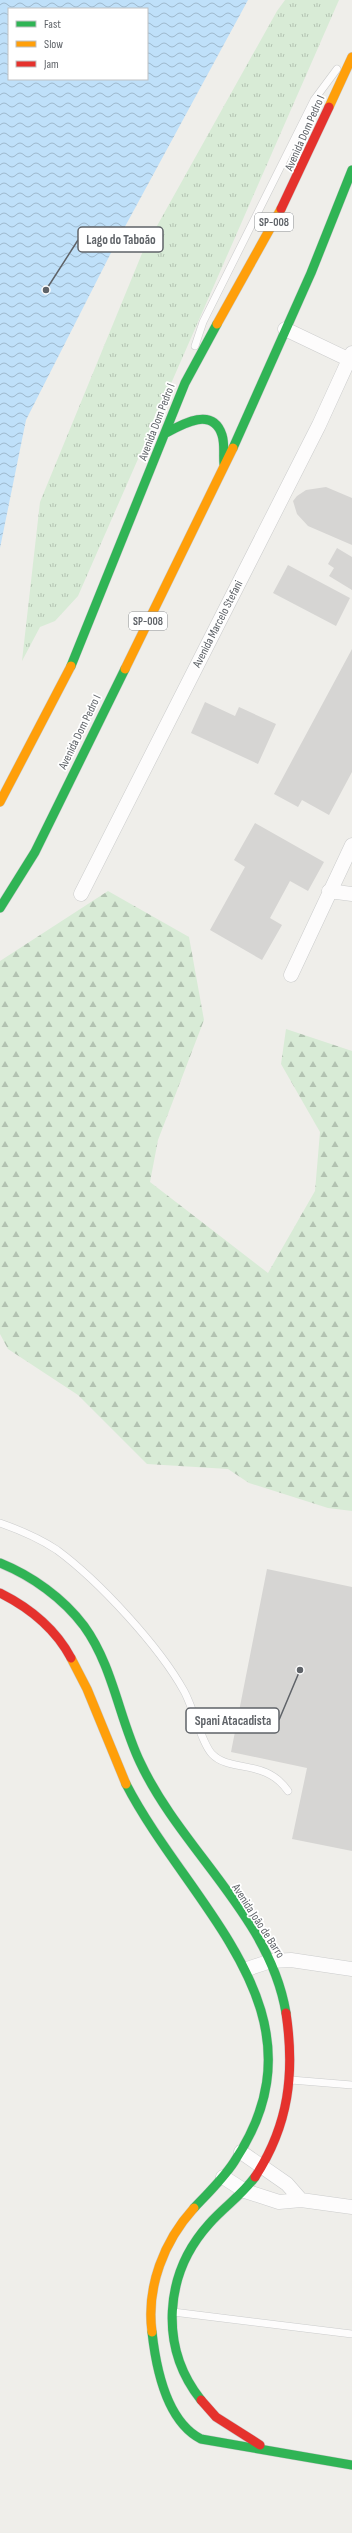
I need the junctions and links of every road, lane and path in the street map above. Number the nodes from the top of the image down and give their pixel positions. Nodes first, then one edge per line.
1 (352, 50) edge
2 (352, 57) edge
3 (352, 170) edge
4 (285, 329) junction
5 (351, 358) edge
6 (185, 383) junction
7 (166, 432) junction
8 (224, 467) junction
9 (0, 802) edge
10 (352, 845) edge
11 (330, 891) junction
12 (81, 894) dead end
13 (352, 894) edge
14 (0, 908) edge
15 (291, 975) dead end
16 (0, 1523) edge
17 (0, 1563) edge
18 (0, 1593) edge
19 (288, 1791) dead end
20 (271, 1961) junction
21 (247, 1969) junction
22 (352, 1969) edge
23 (291, 2080) junction
24 (352, 2085) edge
25 (241, 2152) junction
26 (263, 2165) junction
27 (223, 2177) junction
28 (245, 2190) junction
29 (301, 2200) junction
30 (352, 2207) edge
31 (171, 2312) junction
32 (352, 2334) edge
33 (216, 2417) junction
34 (201, 2438) junction
35 (268, 2451) junction
36 (352, 2465) edge

1 - 6 lane
2 - 6 street, Avenida Dom Pedro I / SP-008
3 - 4 street, Avenida Dom Pedro I / SP-008
4 - 5 street
4 - 8 street, Avenida Dom Pedro I / SP-008
5 - 12 street, Avenida Marcelo Stefani
6 - 7 street, Avenida Dom Pedro I / SP-008
7 - 8 street
7 - 9 street, Avenida Dom Pedro I / SP-008
8 - 14 street, Avenida Dom Pedro I / SP-008
10 - 11 street
11 - 13 street
11 - 15 street
16 - 19 lane
17 - 20 street, Avenida João de Barro
18 - 21 street
20 - 21 street
20 - 22 street
20 - 23 street, Avenida João de Barro
21 - 25 street
23 - 24 lane
23 - 26 street, Avenida João de Barro
25 - 26 street
25 - 27 street
26 - 28 street, Avenida João de Barro
26 - 29 street
27 - 28 street
27 - 34 street
28 - 29 street
28 - 31 street, Avenida João de Barro
29 - 30 street
31 - 32 lane
31 - 33 street, Avenida João de Barro
33 - 34 street
33 - 35 street, Avenida João de Barro
34 - 35 street
35 - 36 street

